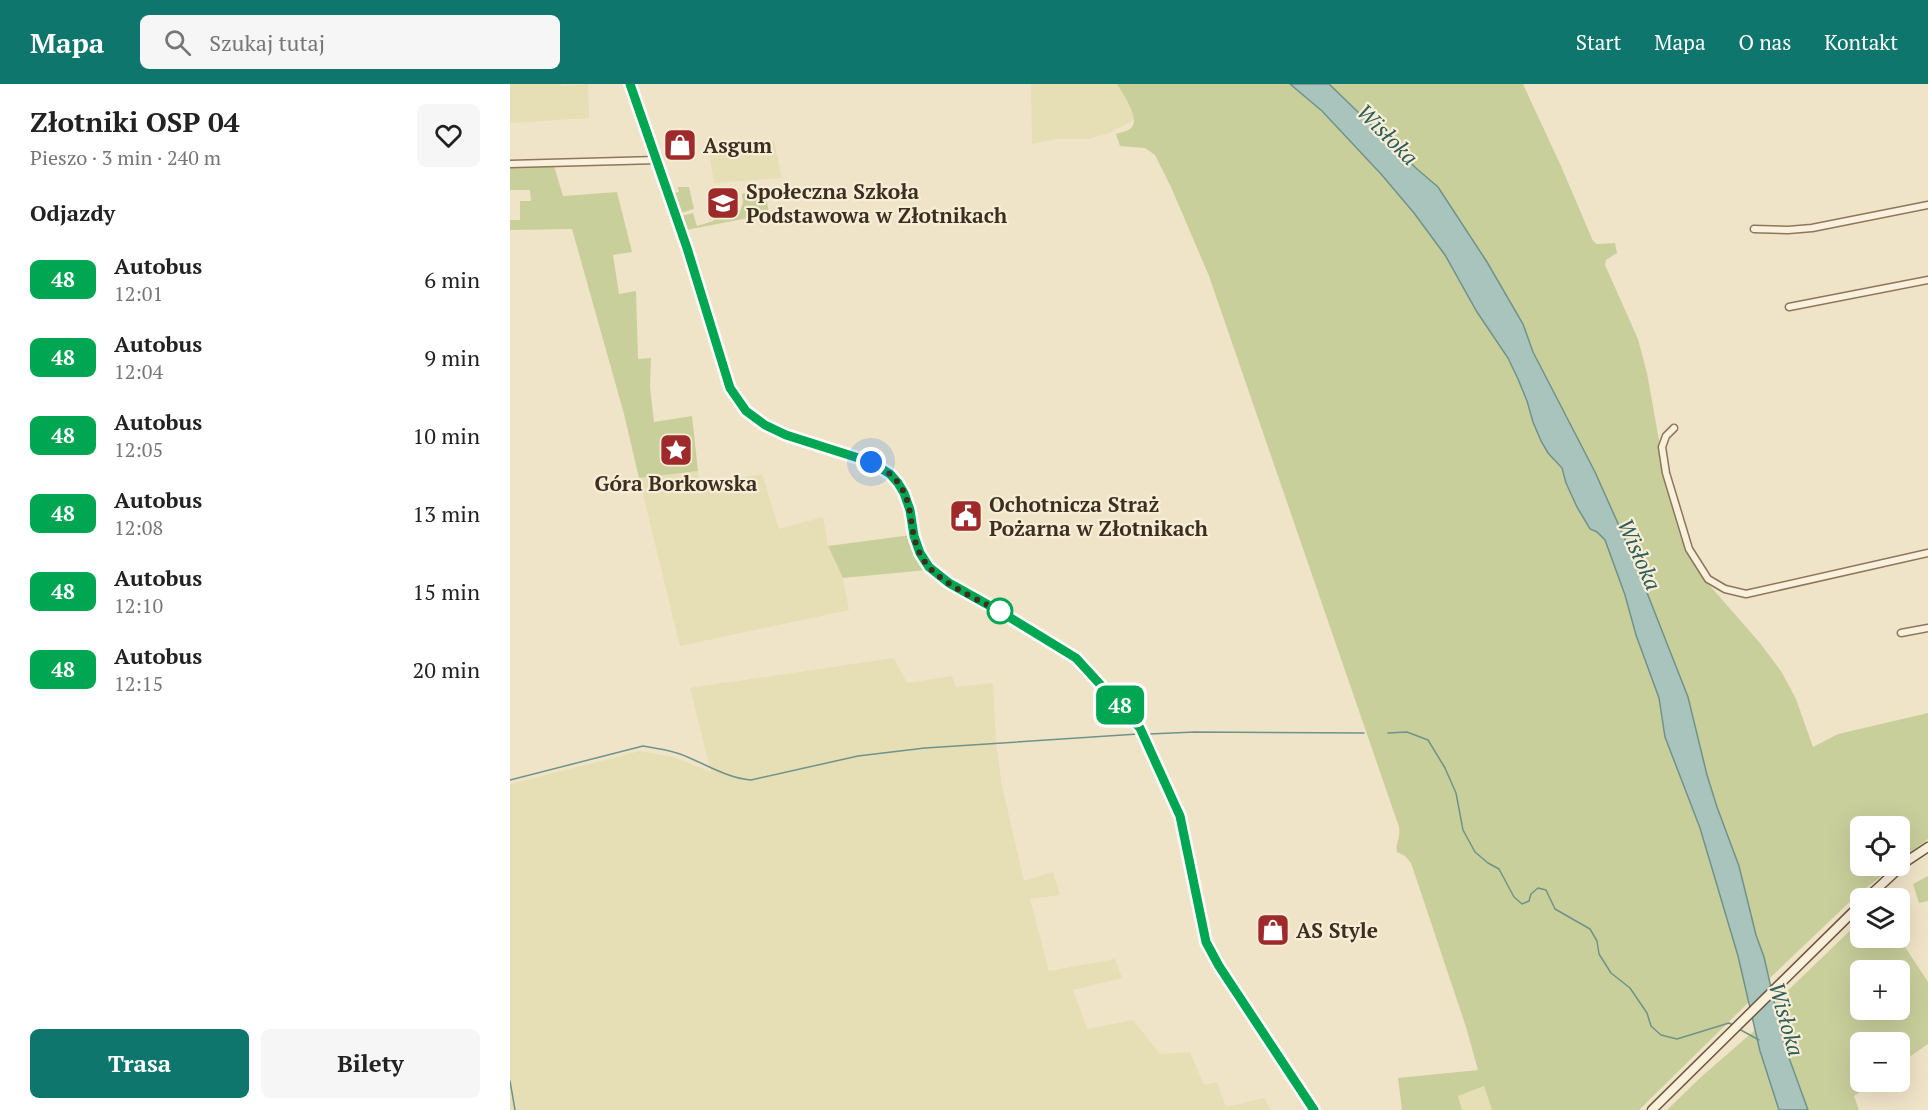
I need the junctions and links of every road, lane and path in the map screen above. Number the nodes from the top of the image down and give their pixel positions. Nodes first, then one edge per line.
1 (630, 84) edge
2 (657, 160) junction
3 (510, 164) edge
4 (1928, 204) edge
5 (1754, 229) dead end
6 (1928, 280) edge
7 (1789, 307) dead end
8 (1674, 428) dead end
9 (1928, 553) edge
10 (1928, 628) edge
11 (1901, 633) dead end
12 (1928, 847) edge
13 (1877, 888) edge
14 (1850, 915) edge
15 (1313, 1110) edge
16 (1652, 1110) edge

1 - 2 street
2 - 3 street
2 - 15 street
4 - 5 street
6 - 7 street
8 - 9 street
10 - 11 street
12 - 13 street
14 - 16 street

